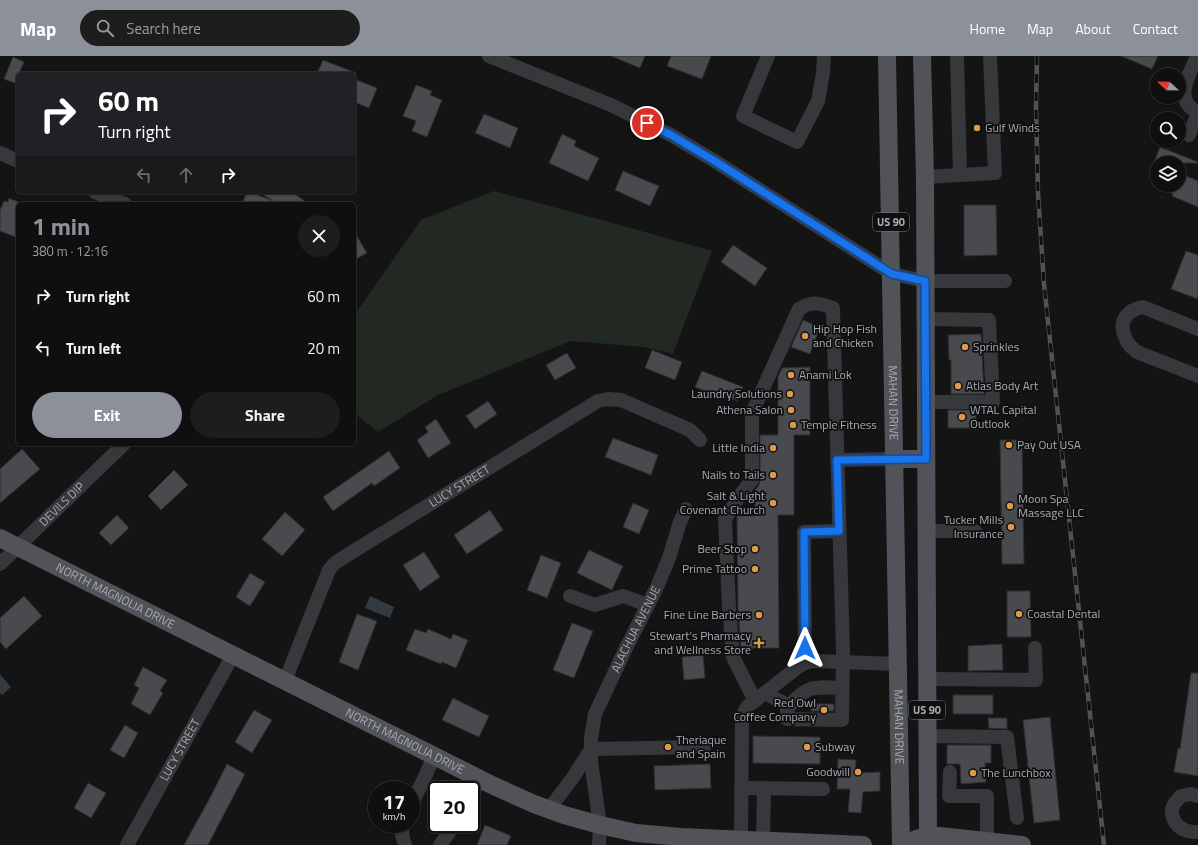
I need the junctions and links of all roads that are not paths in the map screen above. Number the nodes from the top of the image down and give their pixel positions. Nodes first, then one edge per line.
1 (489, 56) edge
2 (768, 56) edge
3 (824, 56) edge
4 (888, 56) edge
5 (922, 56) edge
6 (957, 56) edge
7 (990, 56) edge
8 (1197, 56) edge
9 (1198, 113) edge
10 (1189, 135) edge
11 (0, 153) edge
12 (16, 160) edge
13 (960, 175) junction
14 (925, 177) junction
15 (100, 194) edge
16 (120, 202) edge
17 (892, 274) junction
18 (925, 281) junction
19 (1005, 281) dead end
20 (925, 319) junction
21 (1198, 329) edge
22 (1198, 376) edge
23 (925, 402) junction
24 (700, 440) dead end
25 (122, 446) edge
26 (895, 459) junction
27 (926, 459) junction
28 (837, 460) junction
29 (686, 509) dead end
30 (839, 531) junction
31 (926, 531) junction
32 (975, 531) dead end
33 (0, 538) edge
34 (18, 547) junction
35 (0, 564) edge
36 (570, 596) dead end
37 (648, 605) junction
38 (1034, 648) dead end
39 (233, 655) junction
40 (843, 662) junction
41 (806, 663) junction
42 (898, 664) junction
43 (927, 679) junction
44 (284, 681) junction
45 (842, 688) junction
46 (760, 697) junction
47 (789, 706) junction
48 (928, 736) junction
49 (704, 747) dead end
50 (591, 750) junction
51 (434, 756) junction
52 (950, 772) dead end
53 (480, 779) joint
54 (420, 787) edge
55 (928, 787) junction
56 (949, 787) junction
57 (741, 788) junction
58 (764, 788) junction
59 (823, 789) dead end
60 (1198, 796) edge
61 (549, 809) junction
62 (1016, 818) dead end
63 (600, 825) junction
64 (1198, 832) edge
65 (402, 833) edge
66 (449, 833) edge
67 (750, 841) edge
68 (928, 841) edge
69 (987, 841) junction
70 (127, 845) edge
71 (406, 845) edge
72 (440, 845) edge
73 (598, 845) edge
74 (864, 845) edge
75 (902, 845) edge
76 (1022, 845) edge

1 - 17 street
2 - 3 street
4 - 17 main road, MAHAN DRIVE / US 90
5 - 14 main road, US 90
6 - 13 street
7 - 13 street
8 - 9 street
9 - 10 street
11 - 12 street
13 - 14 street
14 - 18 main road, US 90
15 - 16 street
17 - 18 street
17 - 26 main road, MAHAN DRIVE / US 90
18 - 19 street
18 - 20 main road, US 90
20 - 23 main road, US 90
20 - 23 street
21 - 22 street
23 - 27 main road, US 90
24 - 44 street, LUCY STREET
25 - 34 street, DEVILS DIP
26 - 27 main road
26 - 28 street
26 - 42 main road, MAHAN DRIVE / US 90
27 - 31 main road, US 90
28 - 30 street
28 - 46 street
29 - 37 street, ALACHUA AVENUE
30 - 40 street
30 - 41 street
31 - 32 street
31 - 43 main road, US 90
33 - 34 main road, NORTH MAGNOLIA DRIVE
34 - 35 street, DEVILS DIP
34 - 39 main road, NORTH MAGNOLIA DRIVE
36 - 37 street
37 - 50 street, ALACHUA AVENUE
38 - 43 street
39 - 44 main road, NORTH MAGNOLIA DRIVE
39 - 70 street, LUCY STREET
40 - 41 street
40 - 42 street
40 - 45 street
41 - 46 street
42 - 75 main road, MAHAN DRIVE / US 90
43 - 48 main road, US 90
44 - 51 main road, NORTH MAGNOLIA DRIVE
45 - 47 street
45 - 47 street
46 - 47 street
46 - 57 street
48 - 55 main road, US 90
48 - 62 street
49 - 50 street
50 - 61 street, ALACHUA AVENUE
50 - 63 street, ALACHUA AVENUE
51 - 53 main road, NORTH MAGNOLIA DRIVE
51 - 54 street
52 - 56 street
53 - 61 main road, NORTH MAGNOLIA DRIVE
55 - 56 street
55 - 68 main road, US 90
56 - 69 street
57 - 58 street
57 - 67 street
58 - 59 street
58 - 67 street
60 - 64 street
61 - 63 main road, NORTH MAGNOLIA DRIVE
63 - 67 main road, NORTH MAGNOLIA DRIVE
63 - 73 street, ALACHUA AVENUE
65 - 71 street
66 - 72 street
67 - 74 main road, NORTH MAGNOLIA DRIVE
68 - 69 main road
68 - 75 main road
69 - 76 main road

